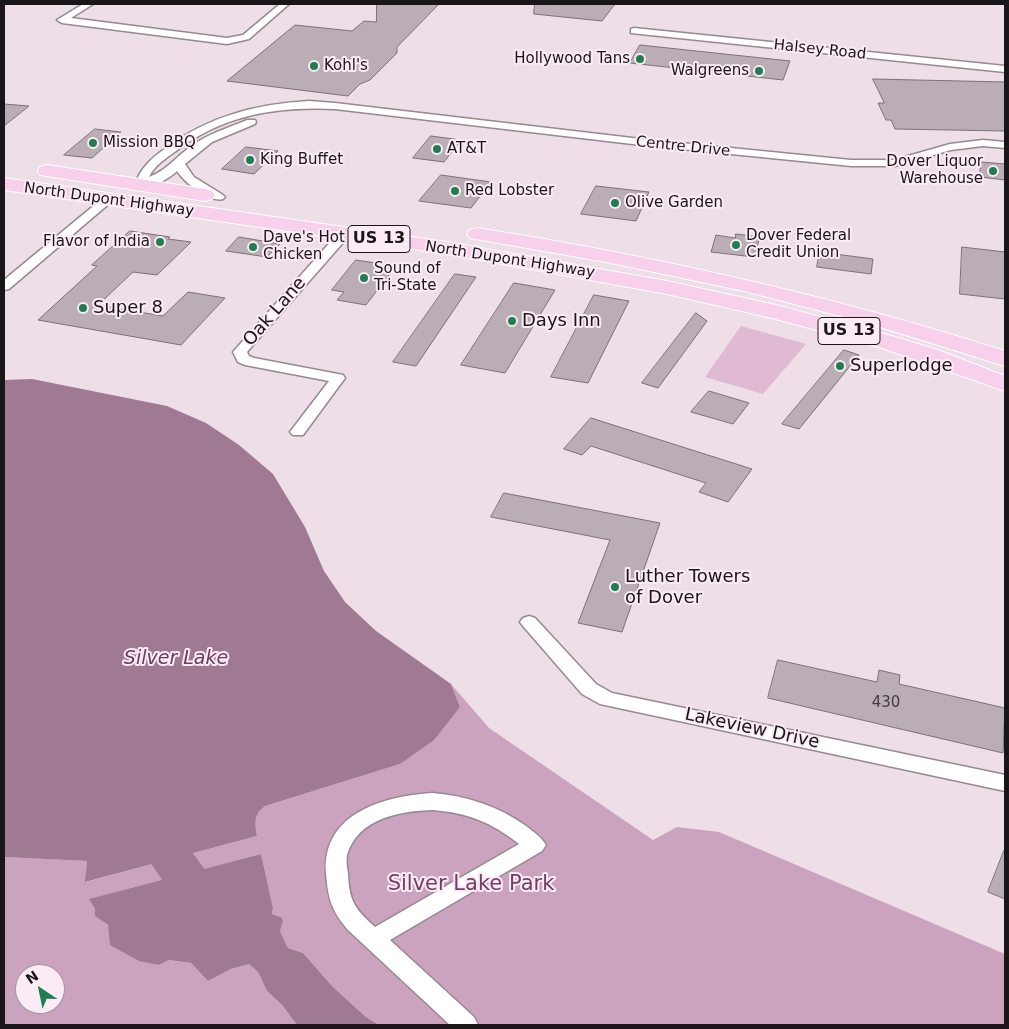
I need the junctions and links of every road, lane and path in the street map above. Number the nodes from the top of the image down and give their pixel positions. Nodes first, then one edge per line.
1 (88, 4) edge
2 (285, 4) edge
3 (634, 31) dead end
4 (1005, 69) edge
5 (360, 109) junction
6 (1005, 144) edge
7 (179, 163) junction
8 (31, 169) dead end
9 (4, 184) edge
10 (141, 185) junction
11 (69, 194) junction
12 (219, 197) junction
13 (107, 200) junction
14 (344, 234) junction
15 (478, 234) junction
16 (4, 286) edge
17 (1005, 359) edge
18 (1005, 384) edge
19 (298, 432) dead end
20 (529, 622) dead end
21 (1005, 783) edge
22 (373, 939) junction
23 (466, 1025) edge

1 - 2 street
3 - 4 street, Halsey Road
5 - 6 street, Centre Drive
5 - 7 street, Centre Drive
5 - 10 street, Centre Drive
7 - 10 street, Centre Drive
7 - 12 street
8 - 10 highway, North Dupont Highway / US 13
9 - 11 highway, North Dupont Highway / US 13
10 - 11 highway
10 - 12 highway, North Dupont Highway / US 13
11 - 13 highway, North Dupont Highway / US 13
12 - 13 highway
12 - 15 highway, North Dupont Highway / US 13
13 - 14 highway, North Dupont Highway / US 13
13 - 16 street
14 - 15 highway
14 - 18 highway, North Dupont Highway / US 13
14 - 19 street, Oak Lane
15 - 17 highway, North Dupont Highway / US 13
20 - 21 street, Lakeview Drive
22 - 22 street
22 - 23 street

